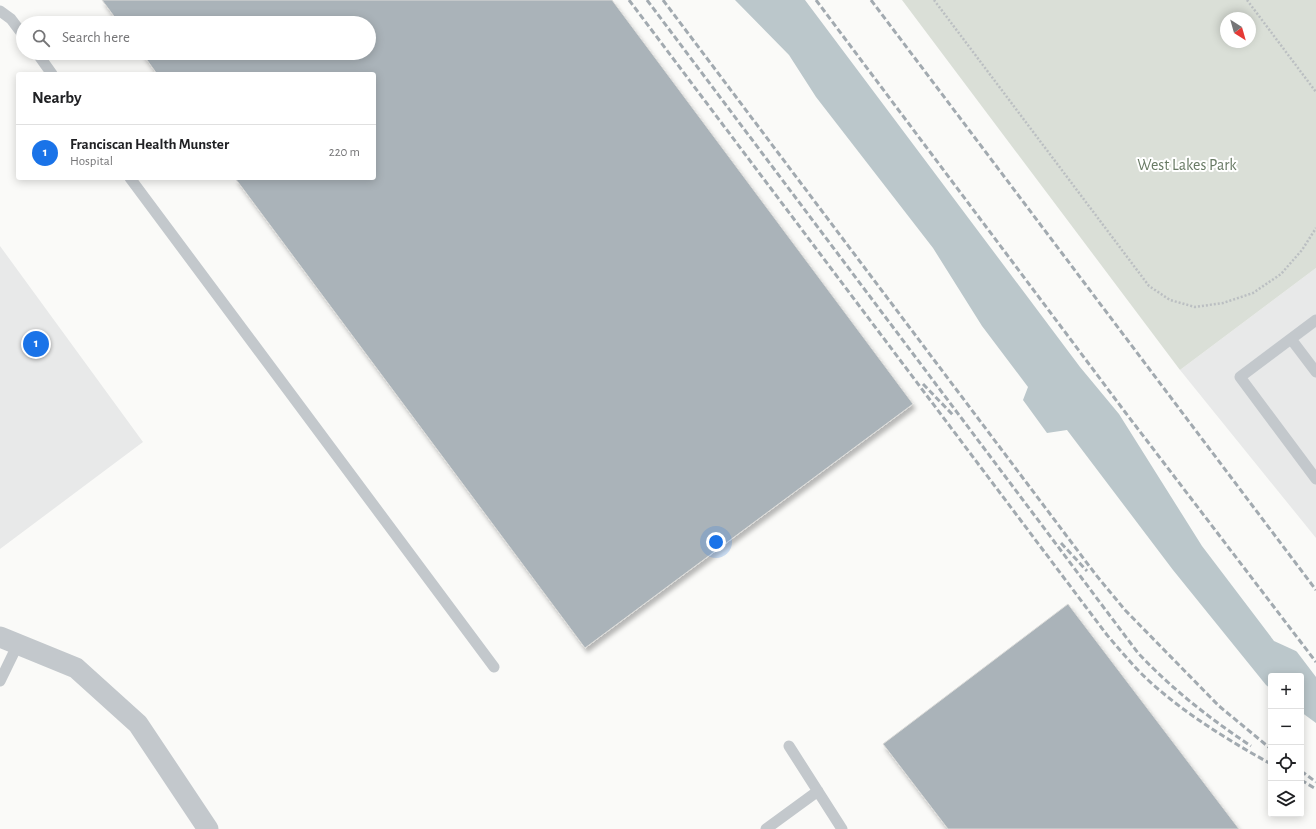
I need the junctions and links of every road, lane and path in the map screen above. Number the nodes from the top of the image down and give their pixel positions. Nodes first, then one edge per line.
1 (934, 0) edge
2 (1247, 0) edge
3 (0, 11) edge
4 (16, 26) edge
5 (41, 60) edge
6 (50, 72) edge
7 (1316, 92) edge
8 (131, 180) edge
9 (1316, 228) edge
10 (1316, 320) edge
11 (1291, 339) junction
12 (1316, 372) edge
13 (1316, 479) edge
14 (9, 640) edge
15 (494, 667) dead end
16 (0, 681) edge
17 (789, 746) dead end
18 (818, 791) junction
19 (208, 829) edge
20 (766, 829) edge
21 (842, 829) edge

1 - 9 path
2 - 7 path
3 - 4 lane
5 - 6 lane
8 - 15 lane
10 - 11 lane
11 - 12 lane
11 - 13 lane
14 - 16 lane
14 - 19 street
17 - 18 lane
18 - 20 lane
18 - 21 lane

